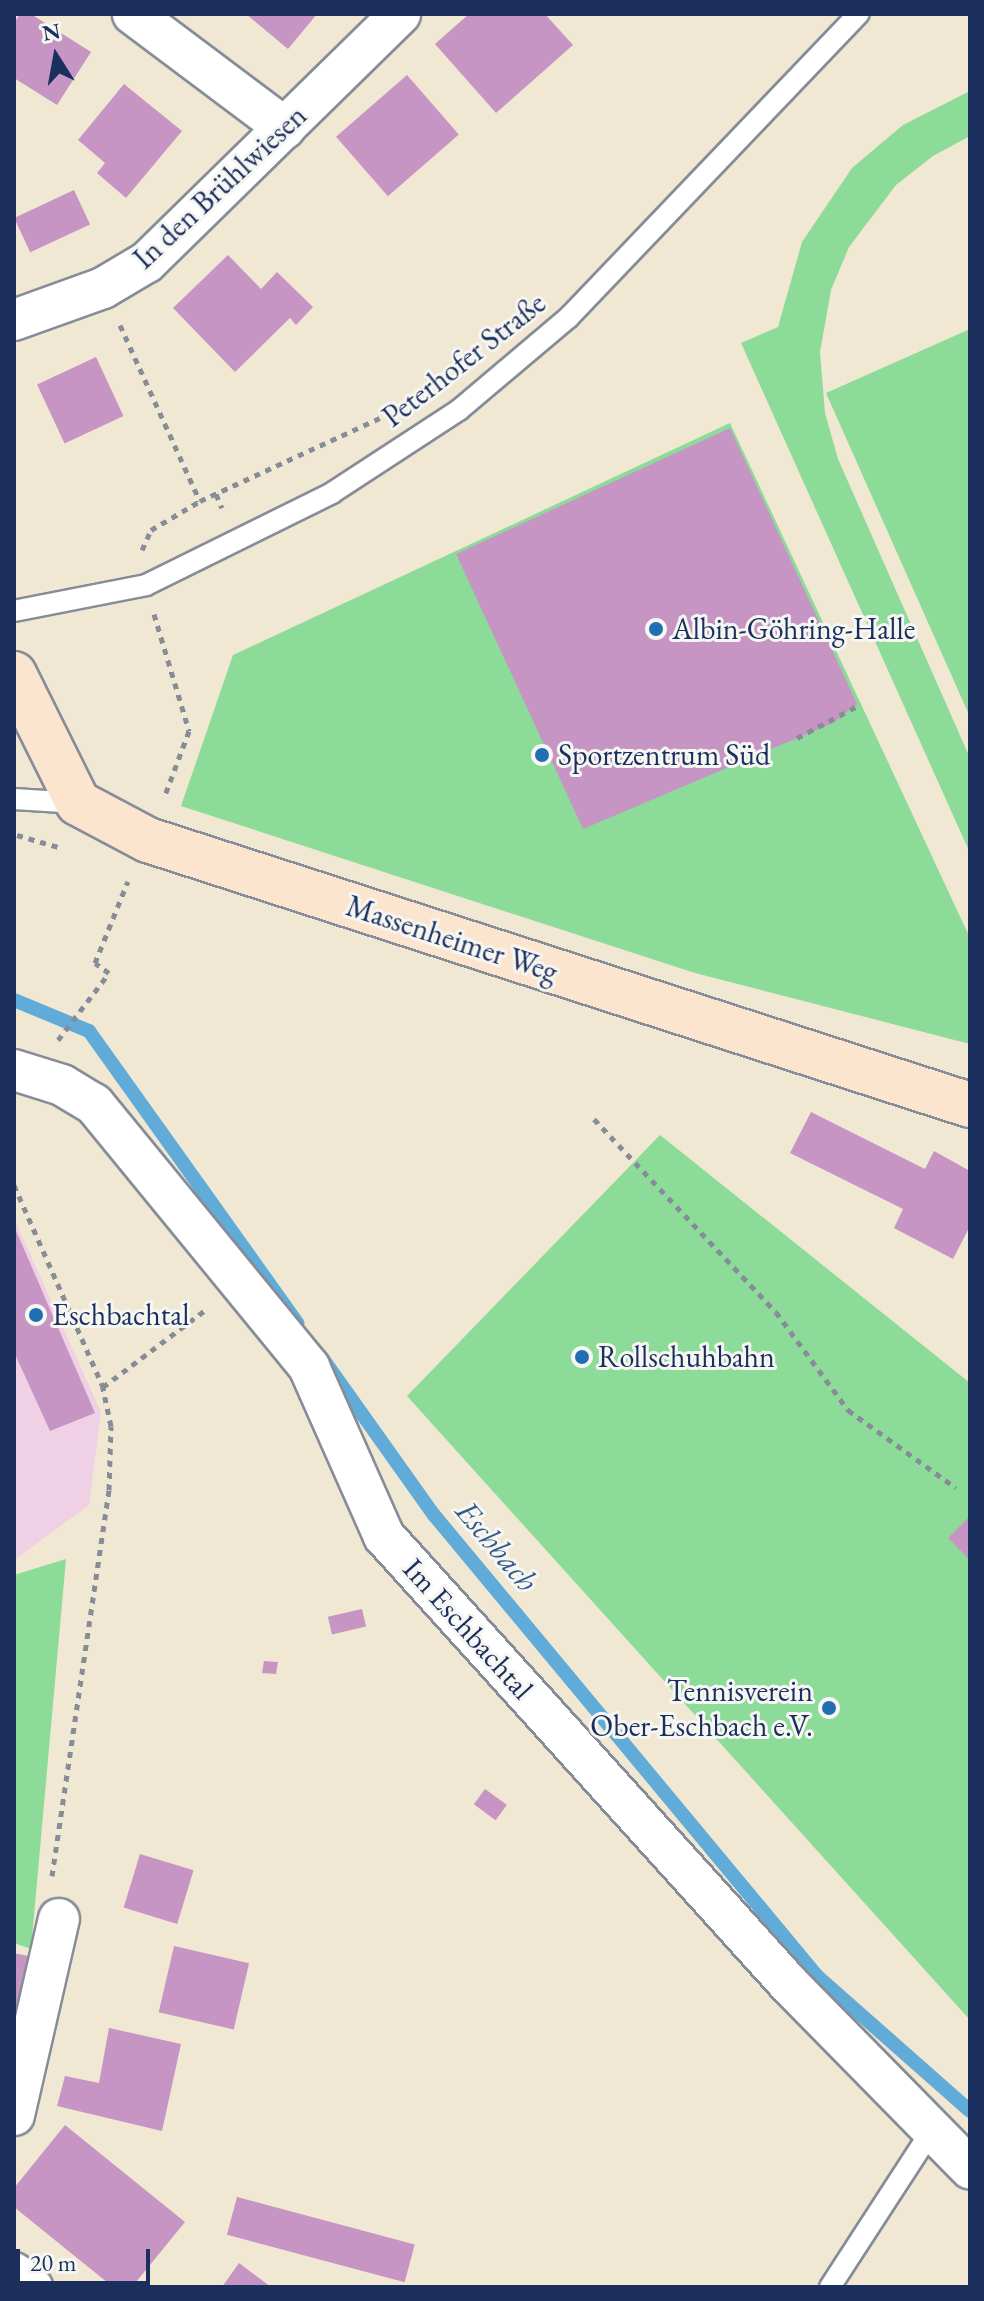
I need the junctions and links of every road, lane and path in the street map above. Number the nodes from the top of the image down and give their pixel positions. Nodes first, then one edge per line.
1 (133, 14) edge
2 (400, 14) edge
3 (859, 14) edge
4 (285, 128) junction
5 (103, 288) junction
6 (14, 320) edge
7 (387, 414) dead end
8 (216, 494) junction
9 (200, 501) junction
10 (222, 508) dead end
11 (166, 519) dead end
12 (146, 585) junction
13 (14, 611) edge
14 (14, 674) edge
15 (861, 704) dead end
16 (797, 738) dead end
17 (14, 799) edge
18 (78, 803) junction
19 (140, 854) junction
20 (31, 1062) edge
21 (970, 1105) edge
22 (594, 1119) dead end
23 (14, 1185) edge
24 (239, 1284) junction
25 (103, 1387) junction
26 (956, 1488) dead end
27 (59, 1919) joint
28 (14, 2115) edge
29 (932, 2130) junction
30 (970, 2168) edge
31 (14, 2273) edge
32 (32, 2287) edge
33 (830, 2287) edge

1 - 4 street
2 - 4 street, In den Brühlwiesen
3 - 12 lane, Peterhofer Straße
4 - 5 street, In den Brühlwiesen
5 - 6 street, In den Brühlwiesen
5 - 9 path
7 - 8 path
8 - 9 path
8 - 10 path
9 - 11 path
12 - 13 lane, Peterhofer Straße
12 - 19 path
14 - 18 street
15 - 16 path
17 - 18 lane
18 - 19 street, Massenheimer Weg
19 - 20 path
19 - 21 street, Massenheimer Weg
20 - 24 street, Im Eschbachtal
22 - 26 path
23 - 25 path
24 - 25 path
24 - 29 street, Im Eschbachtal
25 - 27 path
27 - 28 street
29 - 30 street, Im Eschbachtal
29 - 33 lane
31 - 32 street

